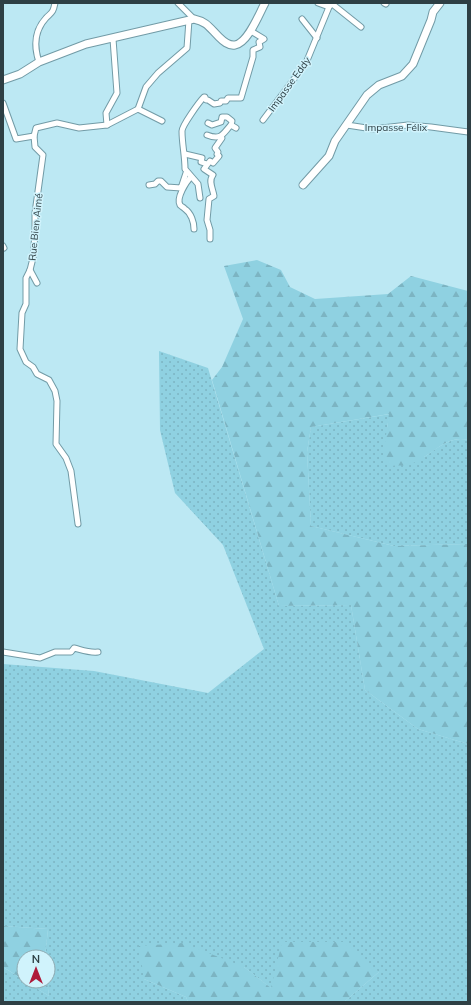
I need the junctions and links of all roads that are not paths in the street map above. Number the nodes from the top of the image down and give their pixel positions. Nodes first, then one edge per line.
1 (55, 3) edge
2 (178, 3) edge
3 (265, 3) edge
4 (318, 3) edge
5 (440, 3) edge
6 (330, 5) edge
7 (302, 19) dead end
8 (192, 20) junction
9 (361, 27) dead end
10 (251, 31) junction
11 (317, 38) junction
12 (113, 39) junction
13 (39, 62) junction
14 (3, 80) edge
15 (3, 103) edge
16 (138, 109) junction
17 (263, 120) dead end
18 (162, 121) dead end
19 (208, 123) dead end
20 (231, 124) junction
21 (107, 125) junction
22 (347, 125) junction
23 (236, 128) dead end
24 (468, 132) edge
25 (207, 135) dead end
26 (34, 136) junction
27 (221, 136) junction
28 (185, 154) junction
29 (207, 164) junction
30 (189, 175) junction
31 (149, 185) dead end
32 (303, 185) dead end
33 (200, 198) dead end
34 (194, 229) dead end
35 (210, 239) dead end
36 (30, 270) junction
37 (37, 283) dead end
38 (78, 524) dead end
39 (3, 652) edge
40 (98, 652) dead end

1 - 13 street
2 - 8 street
3 - 10 street
4 - 6 street
5 - 22 street
6 - 9 street
6 - 11 street, Impasse Eddy
7 - 11 street
8 - 10 street
8 - 12 street
8 - 16 street
10 - 28 street
11 - 17 street, Impasse Eddy
12 - 13 street
12 - 21 street
13 - 14 street
15 - 26 street
16 - 18 street
16 - 21 street
19 - 20 street
20 - 23 street
20 - 27 street
21 - 26 street
22 - 24 street, Impasse Félix
22 - 32 street
25 - 27 street
26 - 36 street, Rue Bien Aimé
27 - 29 street
28 - 29 street
28 - 30 street
29 - 35 street
30 - 31 street
30 - 33 street
30 - 34 street
36 - 37 street
36 - 38 street, Rue Bien Aimé
39 - 40 street

